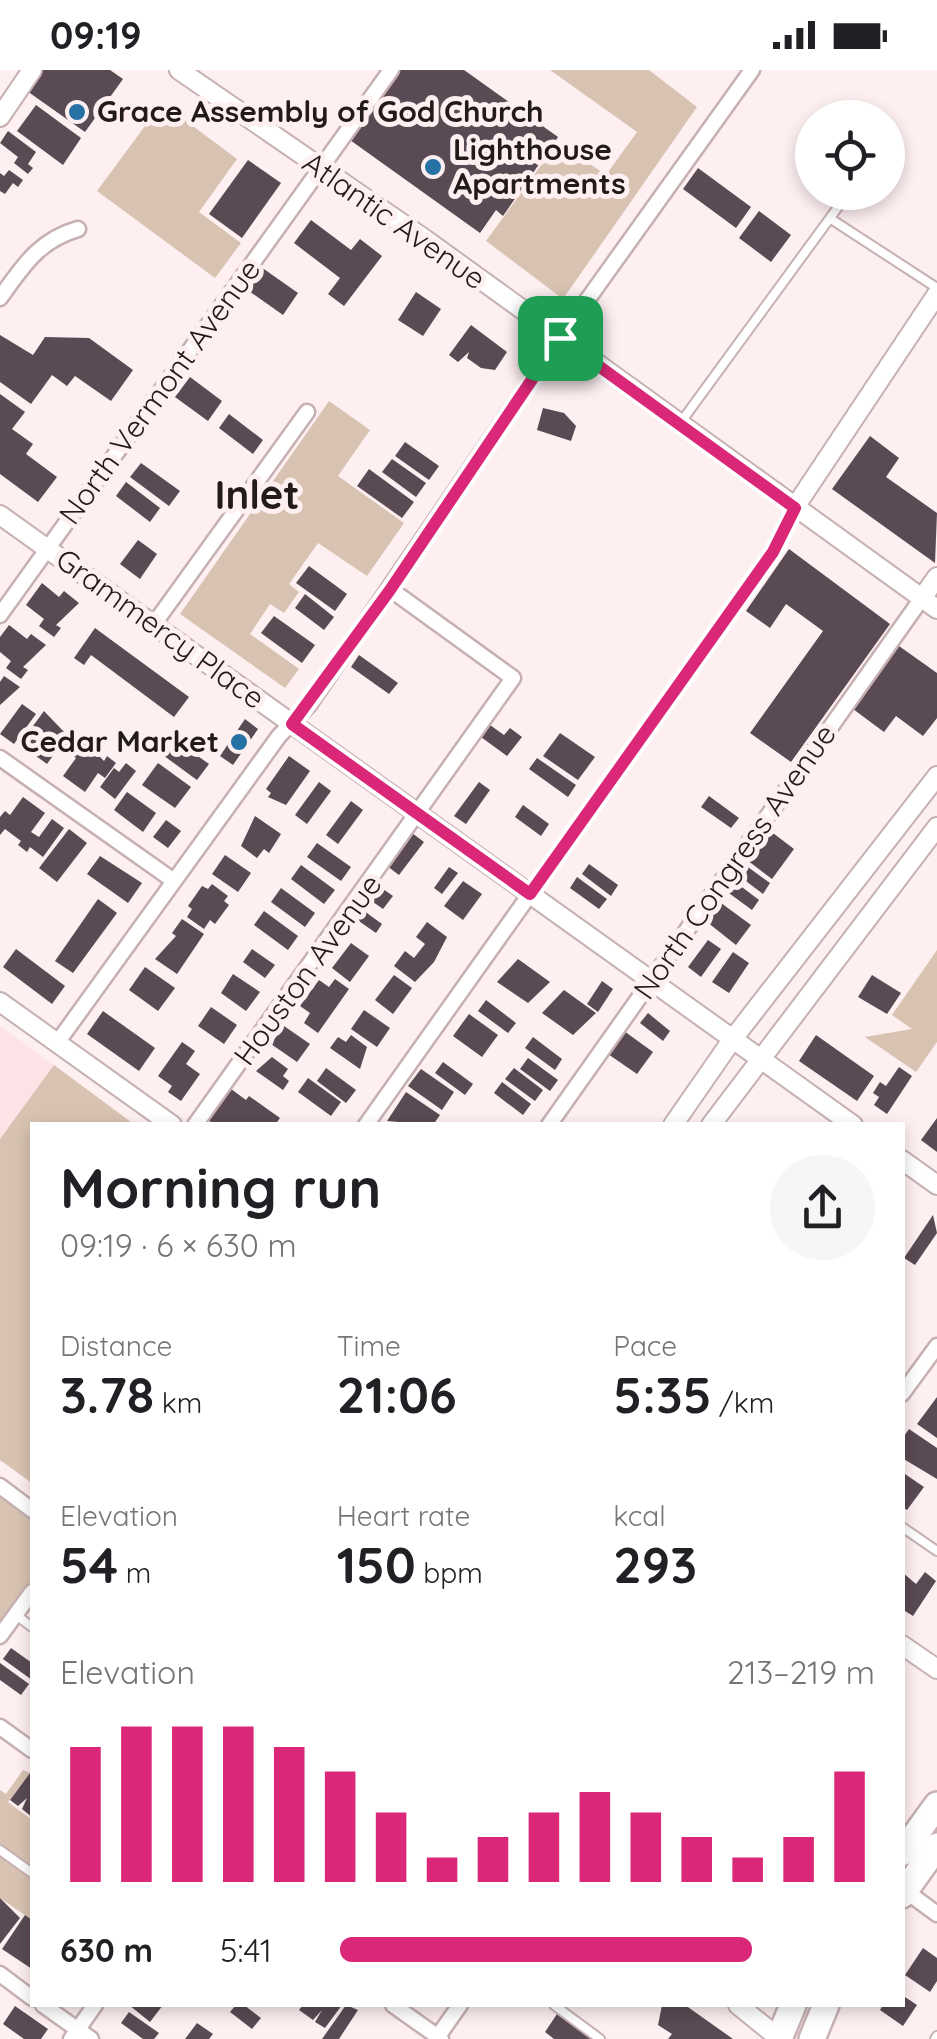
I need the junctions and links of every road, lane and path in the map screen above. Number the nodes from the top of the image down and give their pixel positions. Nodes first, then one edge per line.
1 (32, 70) edge
2 (179, 70) edge
3 (390, 70) edge
4 (752, 70) edge
5 (0, 117) edge
6 (321, 170) junction
7 (837, 210) edge
8 (830, 220) junction
9 (78, 229) dead end
10 (937, 291) edge
11 (0, 298) edge
12 (560, 338) junction
13 (307, 412) dead end
14 (678, 426) junction
15 (795, 508) junction
16 (0, 515) edge
17 (48, 549) junction
18 (937, 578) edge
19 (390, 590) junction
20 (930, 604) edge
21 (0, 615) edge
22 (154, 624) junction
23 (292, 724) junction
24 (0, 758) edge
25 (937, 776) edge
26 (420, 815) junction
27 (937, 827) edge
28 (174, 881) junction
29 (530, 894) junction
30 (650, 982) junction
31 (0, 1002) edge
32 (732, 1040) junction
33 (57, 1043) junction
34 (758, 1058) junction
35 (168, 1122) edge
36 (197, 1122) edge
37 (368, 1122) edge
38 (550, 1122) edge
39 (675, 1122) edge
40 (713, 1122) edge
41 (849, 1122) edge
42 (905, 1162) edge
43 (937, 1185) edge
44 (937, 1346) edge
45 (905, 1390) edge
46 (0, 1486) edge
47 (30, 1508) edge
48 (905, 1529) edge
49 (937, 1551) edge
50 (30, 1595) edge
51 (16, 1615) junction
52 (30, 1626) edge
53 (0, 1636) edge
54 (905, 1647) edge
55 (937, 1669) edge
56 (0, 1726) edge
57 (30, 1748) edge
58 (937, 1805) edge
59 (937, 1846) edge
60 (905, 1849) edge
61 (0, 1850) edge
62 (30, 1872) edge
63 (905, 1889) edge
64 (905, 1893) edge
65 (937, 1914) edge
66 (0, 1974) edge
67 (30, 1996) edge
68 (45, 2007) edge
69 (94, 2007) edge
70 (396, 2007) edge
71 (459, 2007) edge
72 (557, 2007) edge
73 (740, 2007) edge
74 (792, 2007) edge
75 (825, 2007) edge
76 (80, 2036) edge
77 (438, 2038) edge
78 (600, 2039) edge
79 (779, 2039) edge
80 (812, 2039) edge

1 - 5 street
2 - 6 street, Atlantic Avenue
3 - 6 street, North Vermont Avenue
4 - 12 street
6 - 12 street, Atlantic Avenue
6 - 17 street, North Vermont Avenue
7 - 8 lane
8 - 10 lane
8 - 14 lane
9 - 11 street
10 - 15 street
12 - 14 street, Atlantic Avenue
12 - 19 street
13 - 22 street
14 - 15 street, Atlantic Avenue
15 - 20 street, Atlantic Avenue
15 - 29 street
16 - 17 street, Grammercy Place
17 - 21 street, North Vermont Avenue
17 - 22 street, Grammercy Place
18 - 20 street
19 - 23 street
19 - 26 street, Houston Avenue
20 - 30 street, North Congress Avenue
22 - 23 street, Grammercy Place
23 - 26 street, Grammercy Place
23 - 28 street
24 - 28 street
25 - 32 street
26 - 29 street, Grammercy Place
26 - 36 street, Houston Avenue
27 - 34 street
28 - 33 street
29 - 30 street, Grammercy Place
29 - 37 street
30 - 32 street, Grammercy Place
30 - 38 street, North Congress Avenue
31 - 33 street
32 - 34 street, Grammercy Place
32 - 39 street
33 - 35 street
34 - 40 street
34 - 41 street, Grammercy Place
42 - 43 street
44 - 45 street
46 - 47 street
48 - 49 lane
50 - 51 street
51 - 52 lane
51 - 53 street
54 - 55 street
56 - 57 street
58 - 60 highway
59 - 63 highway
61 - 62 lane
64 - 65 street
66 - 67 street
68 - 76 street
69 - 76 street
70 - 77 street
71 - 77 street
72 - 78 lane
73 - 79 street
74 - 79 highway
75 - 80 highway

